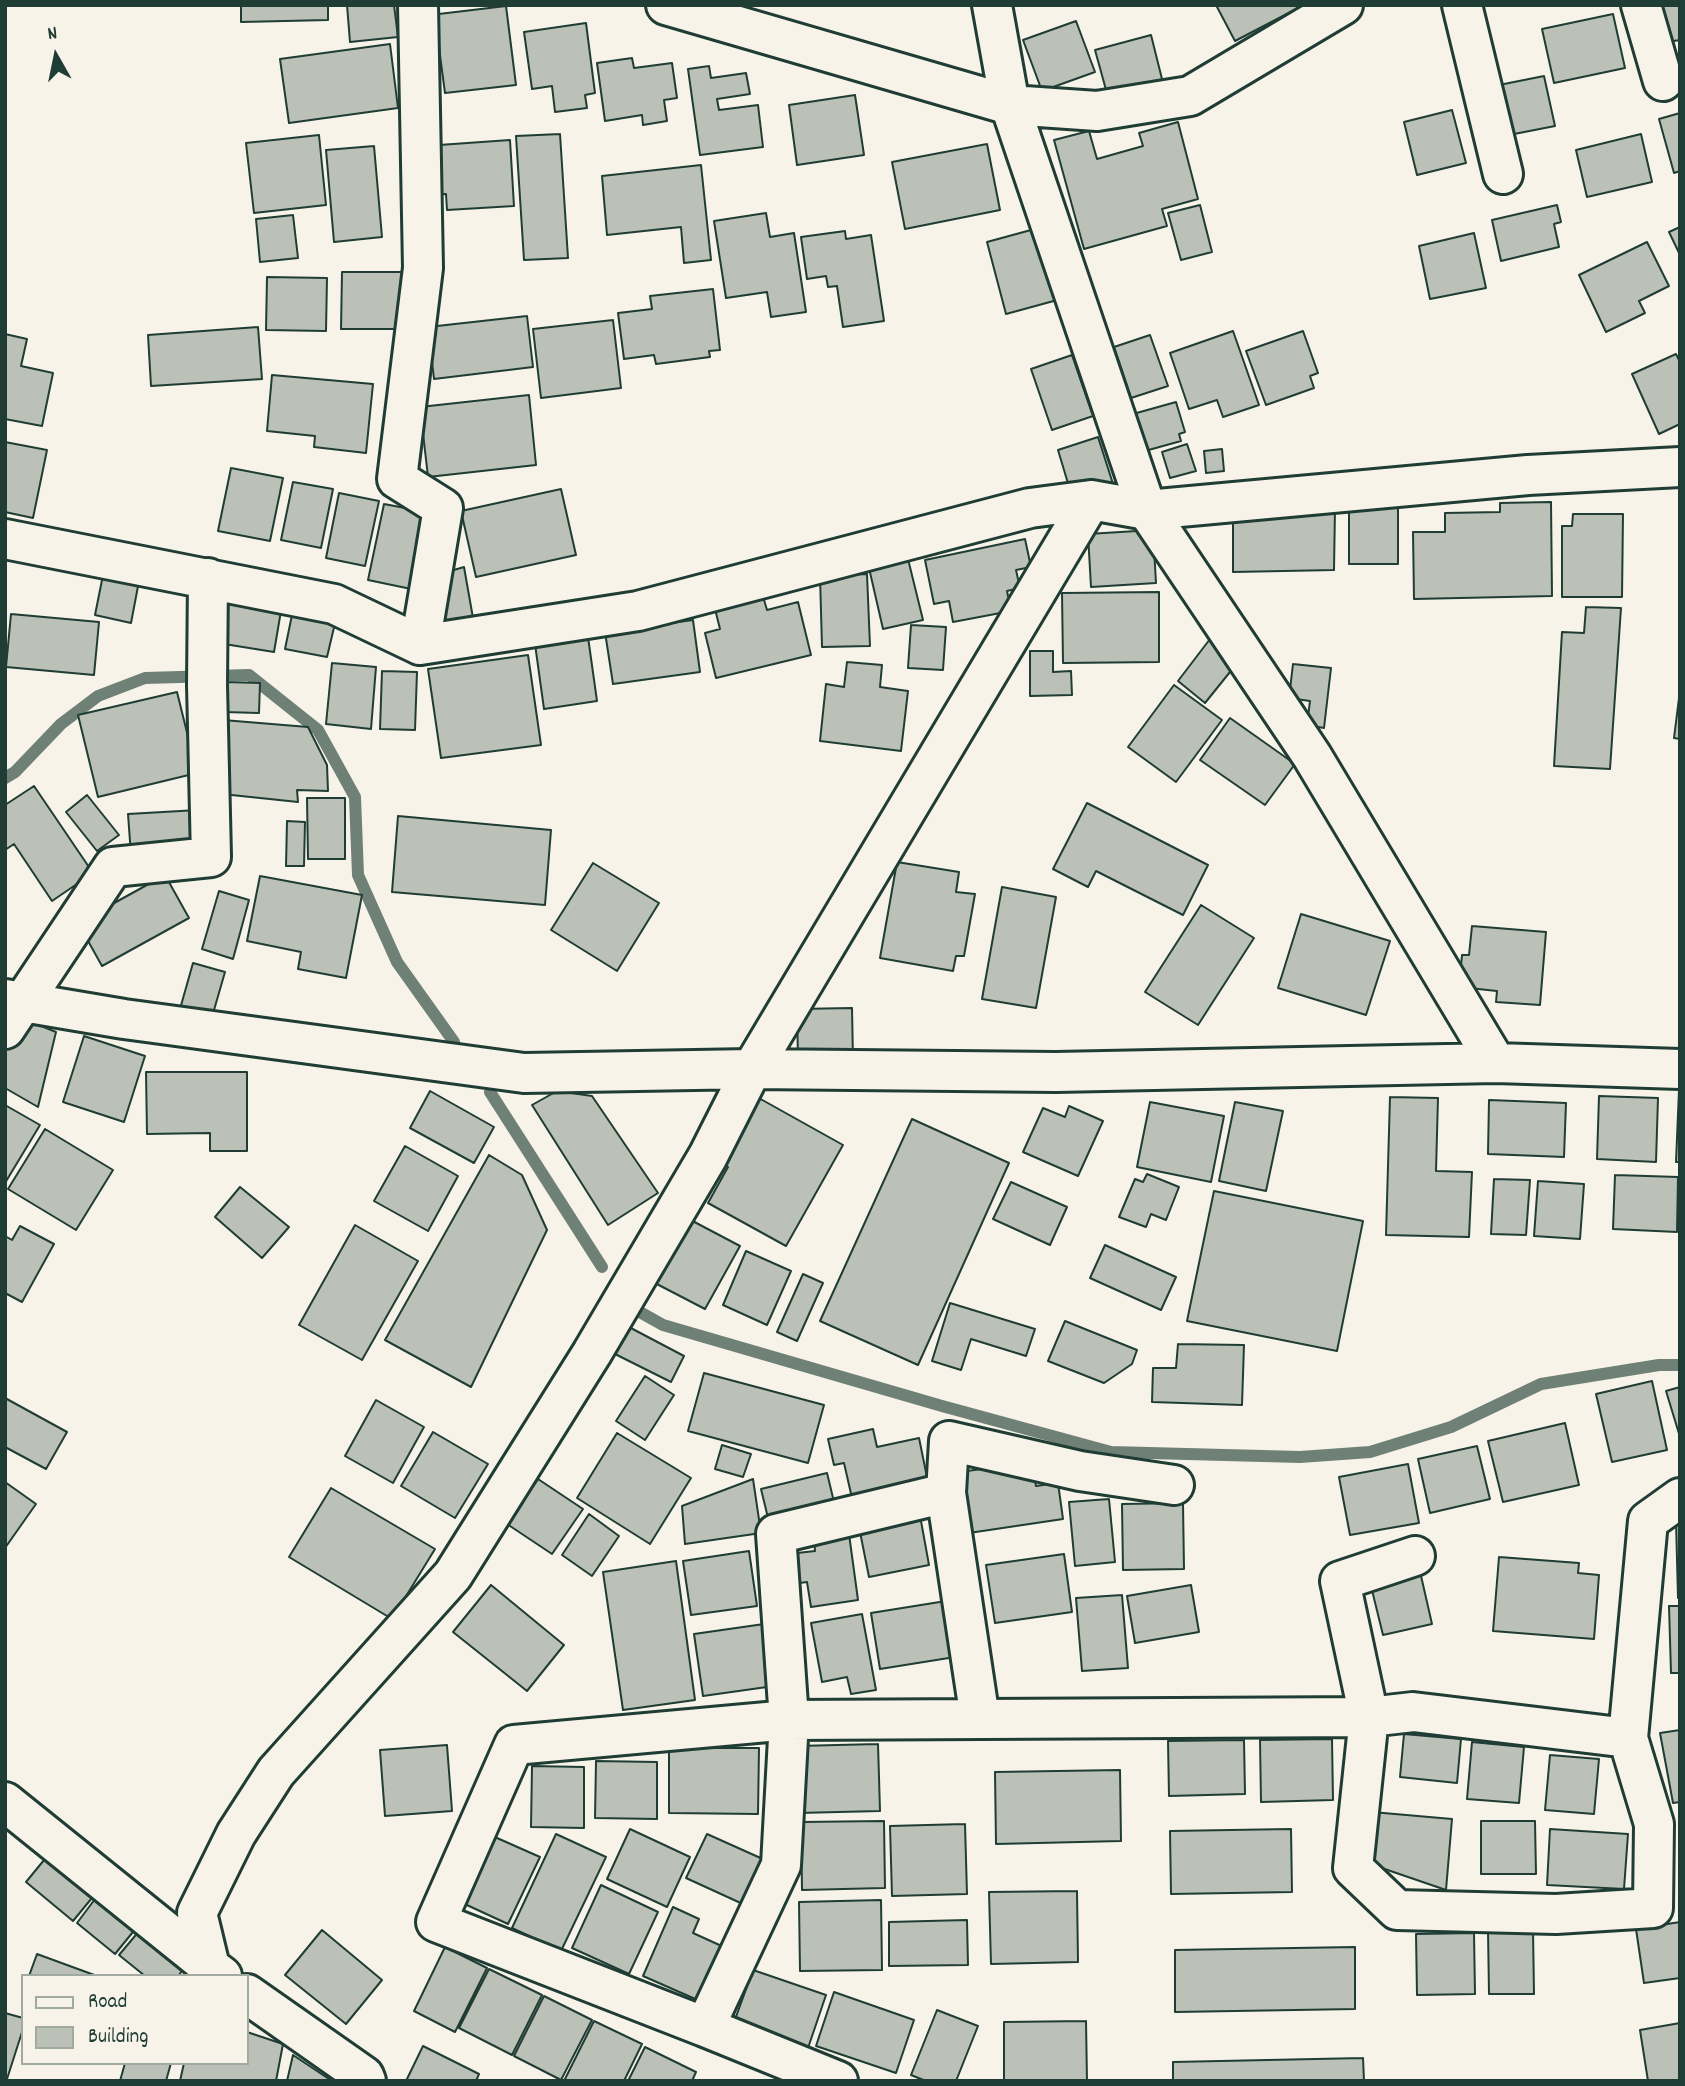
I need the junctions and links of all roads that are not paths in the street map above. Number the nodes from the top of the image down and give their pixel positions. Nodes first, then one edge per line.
1 (418, 5) edge
2 (992, 5) edge
3 (1462, 5) edge
4 (1641, 5) edge
5 (678, 7) edge
6 (1338, 7) edge
7 (1663, 81) dead end
8 (1010, 105) junction
9 (1503, 174) dead end
10 (1680, 467) edge
11 (1091, 500) junction
12 (1147, 510) junction
13 (5, 539) edge
14 (208, 578) junction
15 (420, 645) junction
16 (11, 1010) edge
17 (1496, 1063) junction
18 (752, 1069) junction
19 (1680, 1069) edge
20 (1174, 1485) dead end
21 (946, 1493) junction
22 (1680, 1498) edge
23 (1415, 1556) dead end
24 (1369, 1717) junction
25 (981, 1719) junction
26 (789, 1720) junction
27 (1628, 1738) junction
28 (5, 1802) edge
29 (216, 1971) edge
30 (248, 1995) edge
31 (705, 2027) junction
32 (366, 2081) edge
33 (838, 2081) edge

1 - 15 street
2 - 8 street
3 - 9 street
4 - 7 street
5 - 8 street
6 - 8 street
8 - 12 street
10 - 12 street
11 - 12 street
11 - 15 street
11 - 18 street
12 - 17 street
13 - 14 street
14 - 15 street
14 - 16 street
16 - 18 street
17 - 18 street
17 - 19 street
18 - 29 street
20 - 21 street
21 - 25 street
21 - 26 street
22 - 27 street
23 - 24 street
24 - 25 street
24 - 27 street
24 - 27 street
25 - 26 street
26 - 31 street
26 - 31 street
28 - 29 street
30 - 32 street
31 - 33 street

